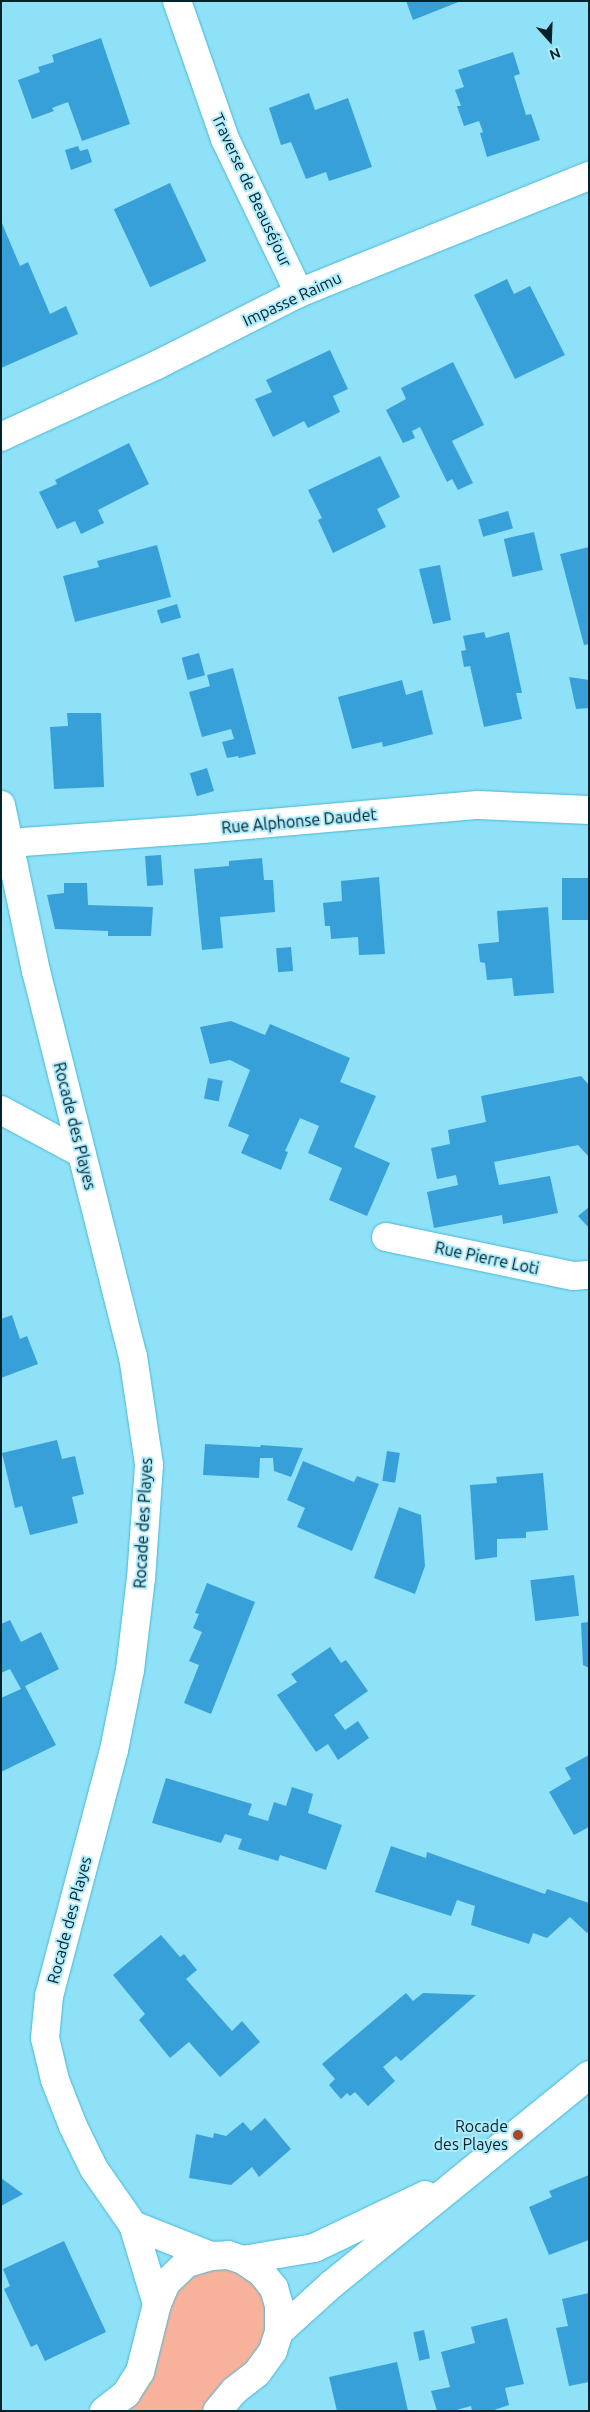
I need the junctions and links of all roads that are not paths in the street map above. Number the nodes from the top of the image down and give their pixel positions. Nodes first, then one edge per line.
1 (177, 1) edge
2 (589, 176) edge
3 (299, 293) junction
4 (1, 437) edge
5 (1, 804) edge
6 (589, 810) edge
7 (9, 842) junction
8 (1, 1110) edge
9 (81, 1152) junction
10 (386, 1237) dead end
11 (589, 1275) edge
12 (589, 2075) edge
13 (473, 2171) junction
14 (132, 2225) junction
15 (211, 2256) junction
16 (243, 2260) junction
17 (157, 2304) junction
18 (280, 2332) junction
19 (104, 2411) edge
20 (217, 2411) edge

1 - 3 street, Traverse de Beauséjour
2 - 3 street, Impasse Raimu
3 - 4 street, Impasse Raimu
5 - 7 street, Rocade des Playes
6 - 7 street, Rue Alphonse Daudet
7 - 9 street, Rocade des Playes
8 - 9 street
9 - 14 street, Rocade des Playes
10 - 11 street, Rue Pierre Loti
12 - 13 street
13 - 16 street
13 - 18 street
14 - 15 street
14 - 17 street, Rocade des Playes
15 - 16 street
15 - 17 street
16 - 18 street
17 - 19 street
18 - 20 street

